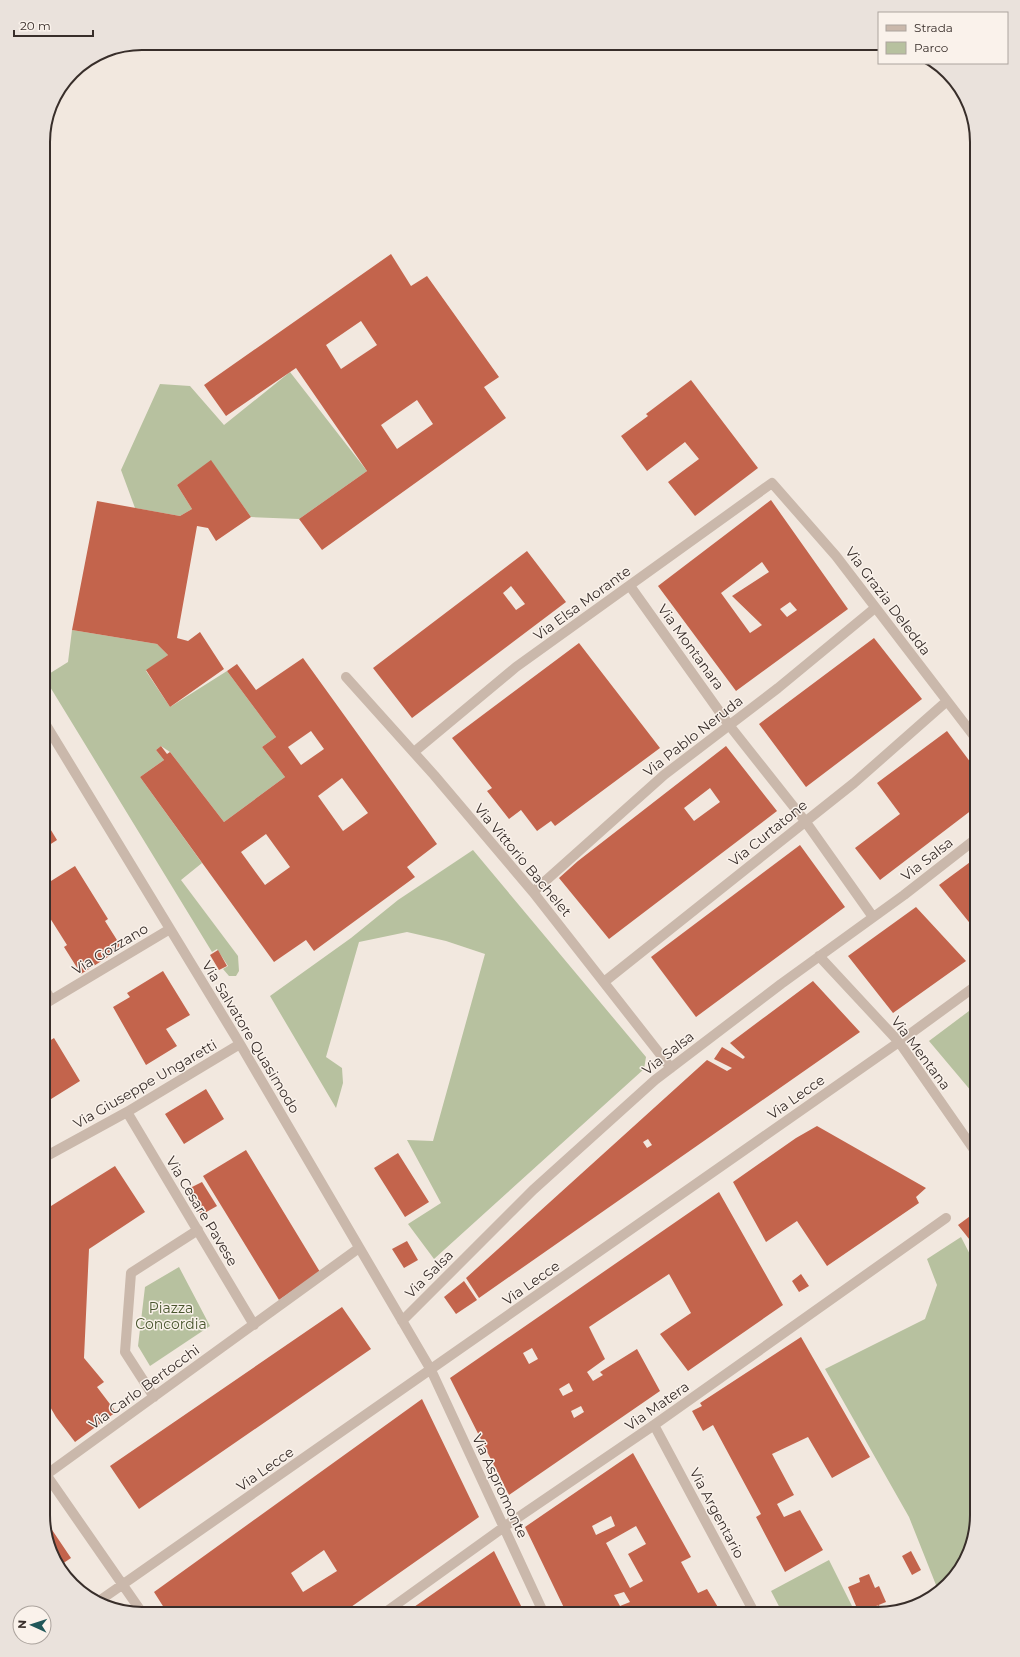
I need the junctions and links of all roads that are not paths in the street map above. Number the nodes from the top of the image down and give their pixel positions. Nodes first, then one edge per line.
1 (772, 482) joint
2 (630, 586) junction
3 (875, 608) junction
4 (346, 677) dead end
5 (946, 701) junction
6 (729, 725) junction
7 (970, 731) edge
8 (50, 732) edge
9 (414, 752) junction
10 (805, 821) junction
11 (970, 843) edge
12 (532, 892) junction
13 (873, 917) junction
14 (170, 929) junction
15 (819, 956) junction
16 (604, 982) junction
17 (970, 989) edge
18 (50, 1000) edge
19 (899, 1042) junction
20 (240, 1044) junction
21 (671, 1068) junction
22 (127, 1112) junction
23 (970, 1144) edge
24 (50, 1154) edge
25 (946, 1218) dead end
26 (198, 1230) junction
27 (359, 1248) junction
28 (402, 1321) junction
29 (254, 1325) junction
30 (431, 1370) junction
31 (154, 1397) junction
32 (654, 1425) junction
33 (50, 1470) edge
34 (50, 1482) edge
35 (504, 1527) junction
36 (124, 1584) junction
37 (103, 1599) edge
38 (139, 1607) edge
39 (393, 1607) edge
40 (541, 1607) edge
41 (750, 1607) edge

1 - 2 street, Via Elsa Morante
1 - 3 street, Via Grazia Deledda
2 - 6 street, Via Montanara
2 - 9 street, Via Elsa Morante
3 - 5 street, Via Grazia Deledda
3 - 6 street, Via Pablo Neruda
4 - 9 street, Via Vittorio Bachelet
5 - 7 street, Via Grazia Deledda
5 - 10 street, Via Curtatone
6 - 10 street, Via Montanara
6 - 12 street, Via Pablo Neruda
8 - 14 street, Via Salvatore Quasimodo
9 - 12 street, Via Vittorio Bachelet
10 - 13 street, Via Montanara
10 - 16 street, Via Curtatone
11 - 13 street, Via Salsa
12 - 16 street, Via Vittorio Bachelet
13 - 15 street, Via Salsa
14 - 18 street, Via Gozzano
14 - 20 street, Via Salvatore Quasimodo
15 - 19 street, Via Mentana
15 - 21 street, Via Salsa
16 - 21 street, Via Vittorio Bachelet
17 - 19 street, Via Lecce
19 - 23 street, Via Mentana
19 - 30 street, Via Lecce
20 - 22 street, Via Giuseppe Ungaretti
20 - 27 street, Via Salvatore Quasimodo
21 - 28 street, Via Salsa
22 - 24 street, Via Giuseppe Ungaretti
22 - 26 street, Via Cesare Pavese
25 - 32 street, Via Matera
26 - 29 street, Via Cesare Pavese
26 - 31 street
27 - 28 street, Via Salvatore Quasimodo
27 - 29 street, Via Carlo Bertocchi
28 - 30 street, Via Salvatore Quasimodo
29 - 31 street, Via Carlo Bertocchi
30 - 35 street, Via Aspromonte
30 - 36 street, Via Lecce
31 - 33 street, Via Carlo Bertocchi
32 - 35 street, Via Matera
32 - 41 street, Via Argentario
34 - 36 street
35 - 39 street, Via Matera
35 - 40 street, Via Aspromonte
36 - 37 street, Via Lecce
36 - 38 street

